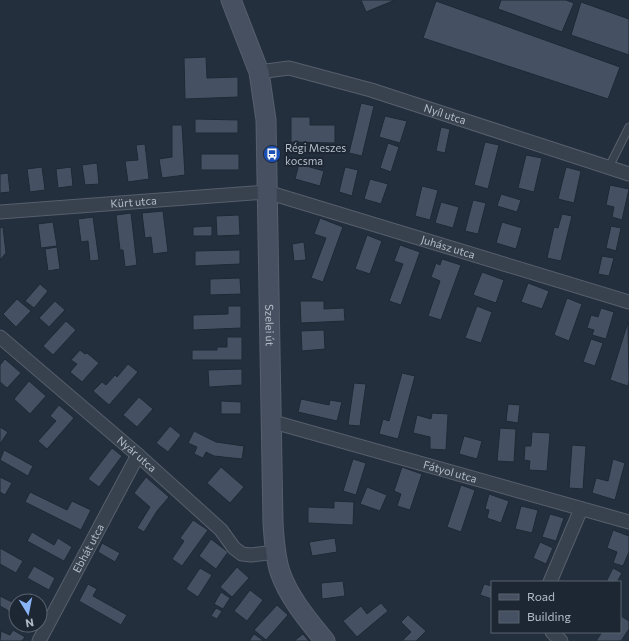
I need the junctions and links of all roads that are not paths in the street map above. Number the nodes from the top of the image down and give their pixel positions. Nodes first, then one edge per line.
1 (231, 0) edge
2 (259, 72) junction
3 (629, 127) edge
4 (609, 167) junction
5 (629, 174) edge
6 (267, 192) junction
7 (0, 212) edge
8 (629, 302) edge
9 (0, 337) edge
10 (270, 421) junction
11 (138, 455) junction
12 (581, 509) junction
13 (629, 522) edge
14 (276, 552) junction
15 (550, 581) edge
16 (553, 633) edge
17 (39, 641) edge
18 (325, 641) edge
19 (561, 641) edge

1 - 2 main road, Szelei út
2 - 4 street, Nyíl utca
2 - 6 main road, Szelei út
3 - 4 lane
4 - 5 street, Nyíl utca
6 - 7 street, Kürt utca
6 - 8 street, Juhász utca
6 - 10 main road, Szelei út
9 - 11 street, Nyár utca
10 - 12 street, Fátyol utca
10 - 14 main road, Szelei út
11 - 14 street, Nyár utca
11 - 17 street, Ebhát utca
12 - 13 street, Fátyol utca
12 - 15 street
14 - 18 main road, Szelei út
16 - 19 street

